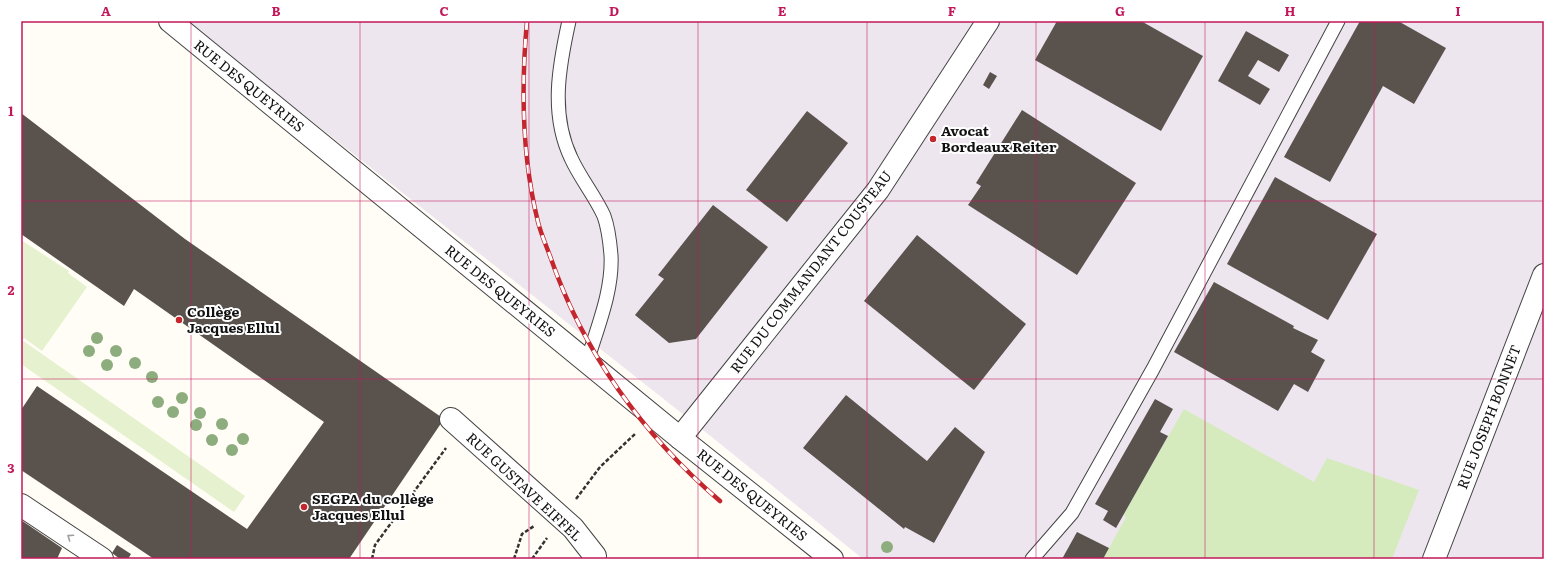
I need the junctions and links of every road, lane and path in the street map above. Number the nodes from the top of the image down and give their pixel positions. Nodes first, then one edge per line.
1 (170, 21) edge
2 (568, 21) edge
3 (988, 21) edge
4 (1338, 21) edge
5 (1544, 275) edge
6 (588, 362) junction
7 (654, 416) junction
8 (456, 424) joint
9 (680, 438) junction
10 (21, 505) edge
11 (550, 520) junction
12 (595, 558) edge
13 (102, 559) edge
14 (372, 559) edge
15 (514, 559) edge
16 (832, 559) edge
17 (1032, 559) edge
18 (1434, 559) edge

1 - 6 street, RUE DES QUEYRIES
2 - 6 lane
3 - 9 street, RUE DU COMMANDANT COUSTEAU
4 - 17 lane
5 - 18 street, RUE JOSEPH BONNET
6 - 7 street, RUE DES QUEYRIES
7 - 9 street, RUE DES QUEYRIES
7 - 11 path
8 - 11 street, RUE GUSTAVE EIFFEL
8 - 14 path
9 - 16 street, RUE DES QUEYRIES
13 -> 10 street
11 - 12 street, RUE GUSTAVE EIFFEL
11 - 15 path

